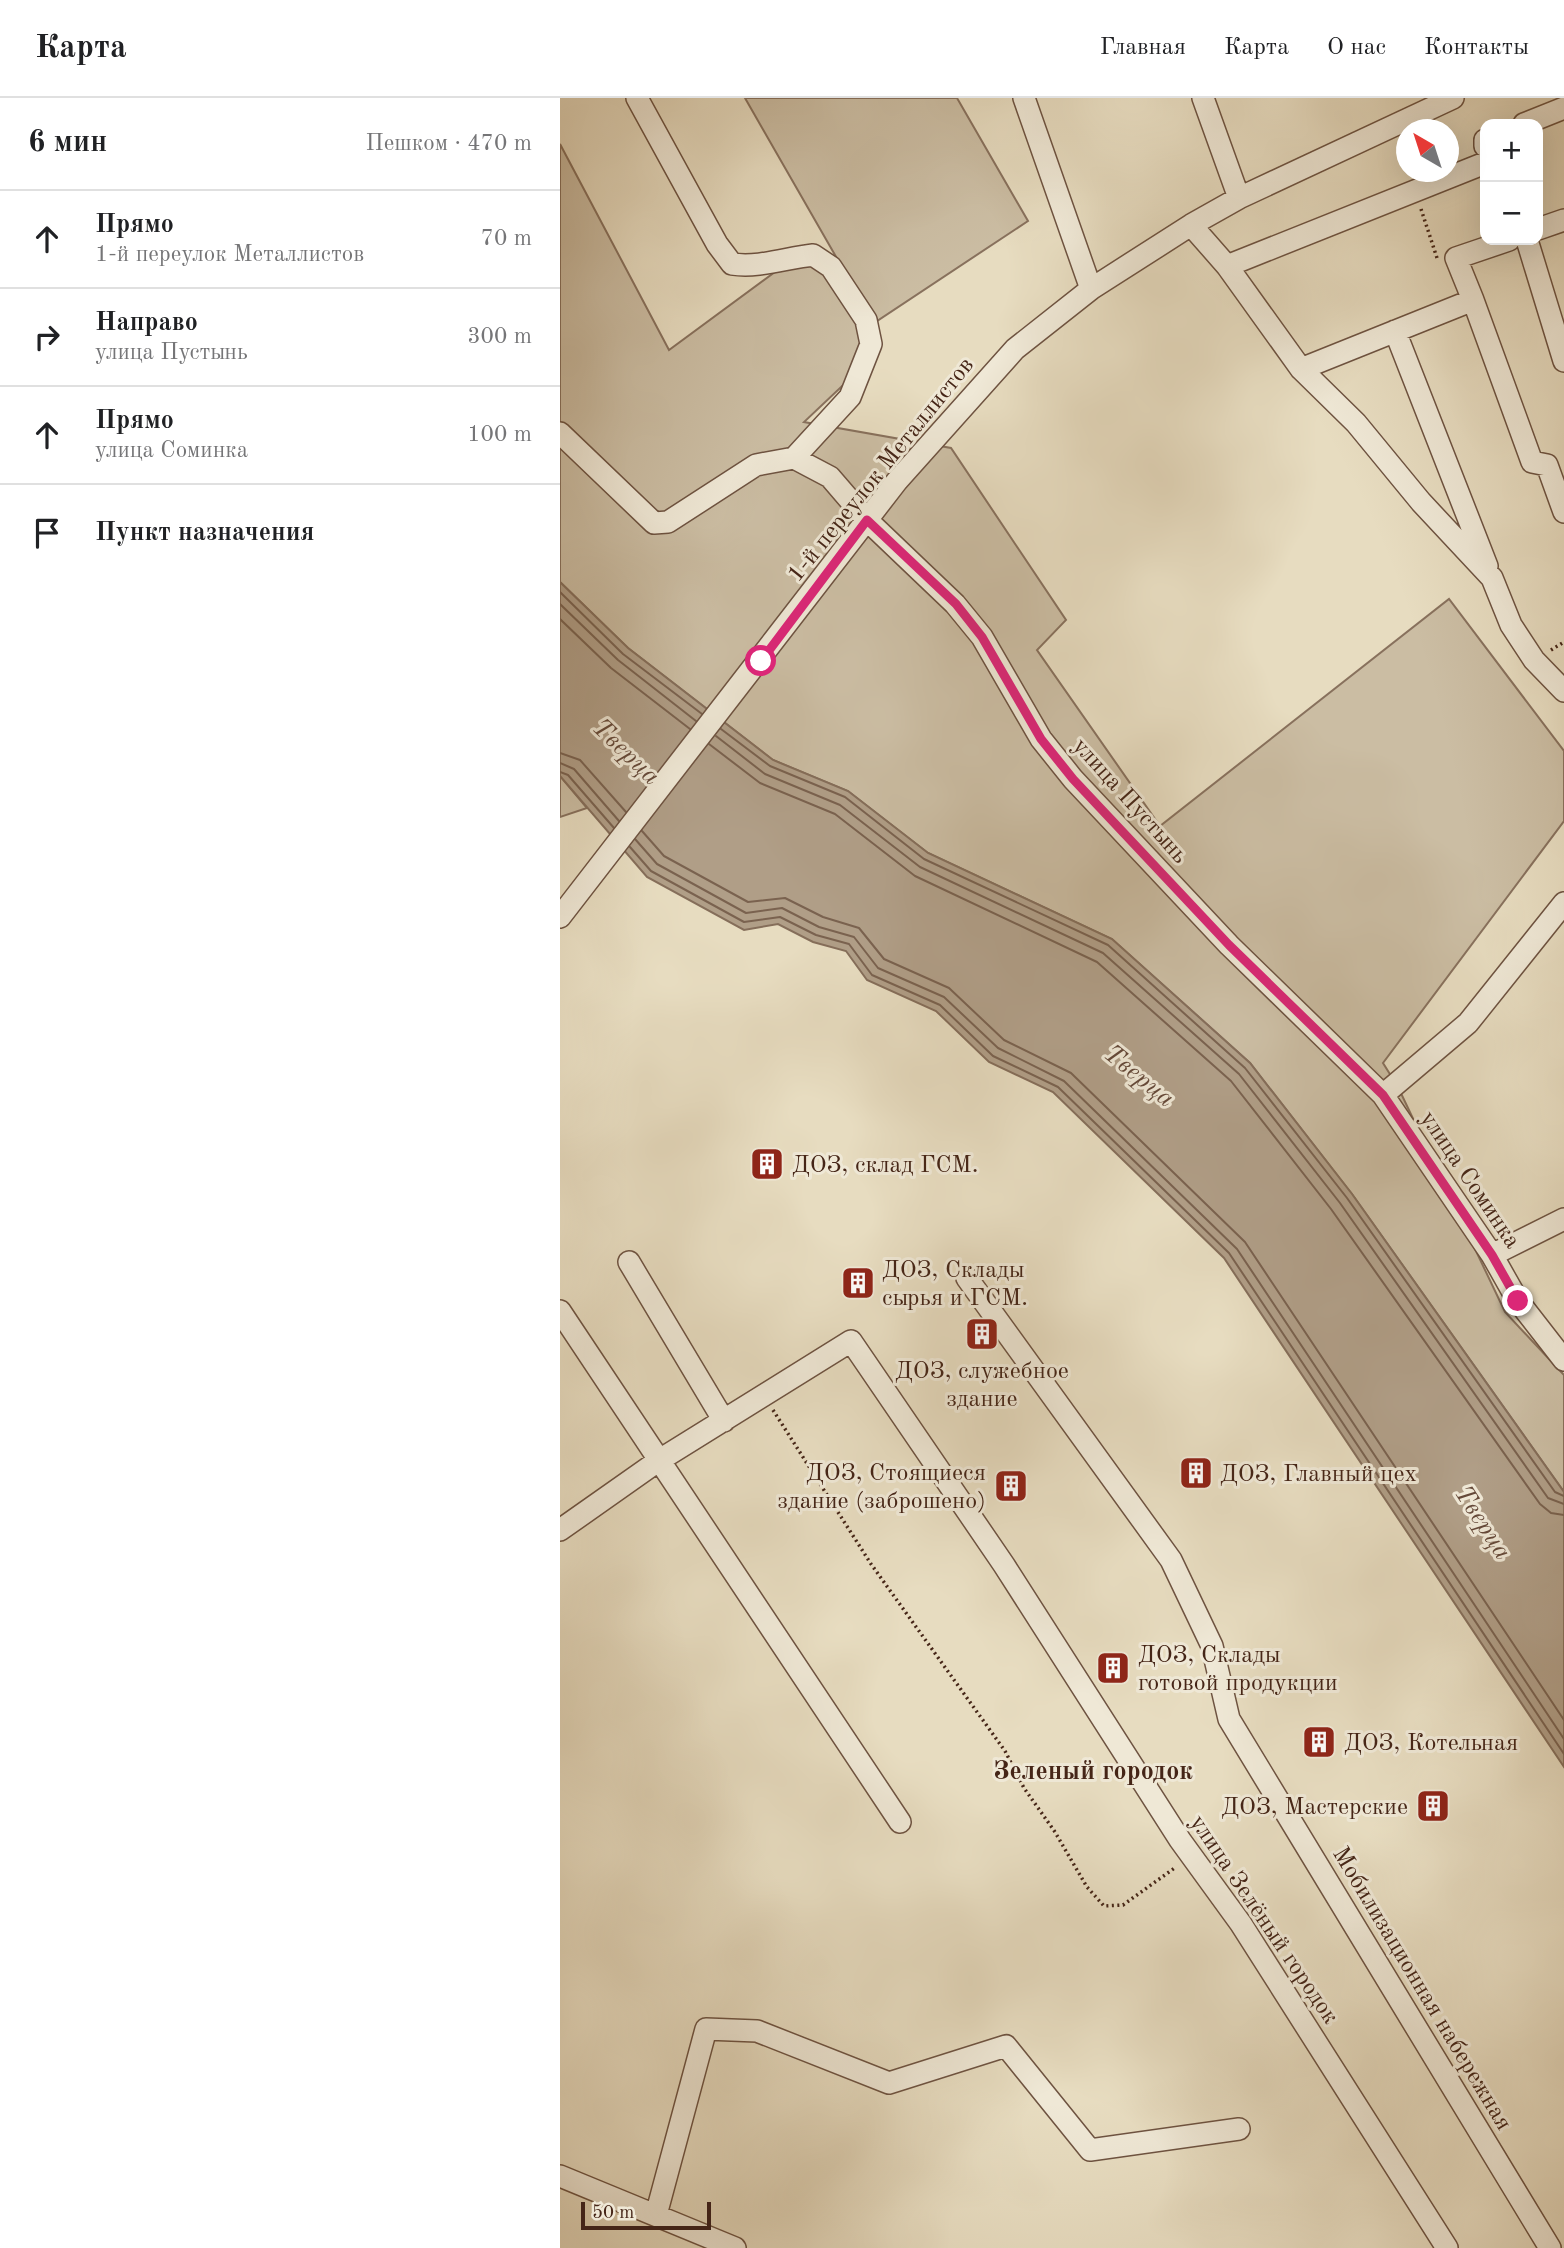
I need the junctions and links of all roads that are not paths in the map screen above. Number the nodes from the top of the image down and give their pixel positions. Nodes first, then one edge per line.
1 (637, 98) edge
2 (1024, 98) edge
3 (1203, 98) edge
4 (1453, 98) edge
5 (1564, 108) edge
6 (1536, 119) edge
7 (1480, 165) edge
8 (1240, 198) junction
9 (1564, 220) edge
10 (1191, 225) junction
11 (1543, 227) edge
12 (1495, 245) edge
13 (1529, 245) edge
14 (1227, 266) junction
15 (1091, 289) junction
16 (1473, 300) junction
17 (1395, 331) junction
18 (1564, 362) edge
19 (1301, 369) junction
20 (560, 433) edge
21 (794, 458) junction
22 (1564, 512) edge
23 (867, 520) junction
24 (1492, 578) junction
25 (1564, 691) edge
26 (1564, 903) edge
27 (565, 910) edge
28 (1383, 1095) junction
29 (1564, 1219) edge
30 (1492, 1255) junction
31 (629, 1262) dead end
32 (967, 1278) dead end
33 (560, 1311) edge
34 (1564, 1360) edge
35 (724, 1421) junction
36 (658, 1461) junction
37 (560, 1531) edge
38 (900, 1822) dead end
39 (1239, 2129) dead end
40 (560, 2176) edge
41 (656, 2215) junction
42 (735, 2248) edge
43 (1447, 2248) edge
44 (1550, 2248) edge

1 - 21 street
2 - 15 street
3 - 8 street
4 - 8 street, 1-й переулок Металлистов
5 - 6 street
7 - 14 street
8 - 10 street, 1-й переулок Металлистов
9 - 11 street
10 - 14 street
10 - 15 street, 1-й переулок Металлистов
12 - 16 street
13 - 18 street
14 - 19 street
15 - 23 street, 1-й переулок Металлистов
16 - 17 street
16 - 22 street
17 - 19 street
17 - 24 street
19 - 24 street
20 - 21 street
21 - 23 street, улица Пустынь
23 - 27 street, 1-й переулок Металлистов
23 - 28 street, улица Пустынь
24 - 25 street
26 - 28 street
28 - 30 street, улица Соминка
29 - 30 street
30 - 34 street, улица Соминка
31 - 35 street
32 - 44 street, Мобилизационная набережная
33 - 36 street
35 - 36 street
35 - 43 street, улица Зелёный городок
36 - 37 street
36 - 38 street
39 - 41 street
40 - 41 street
41 - 42 street

